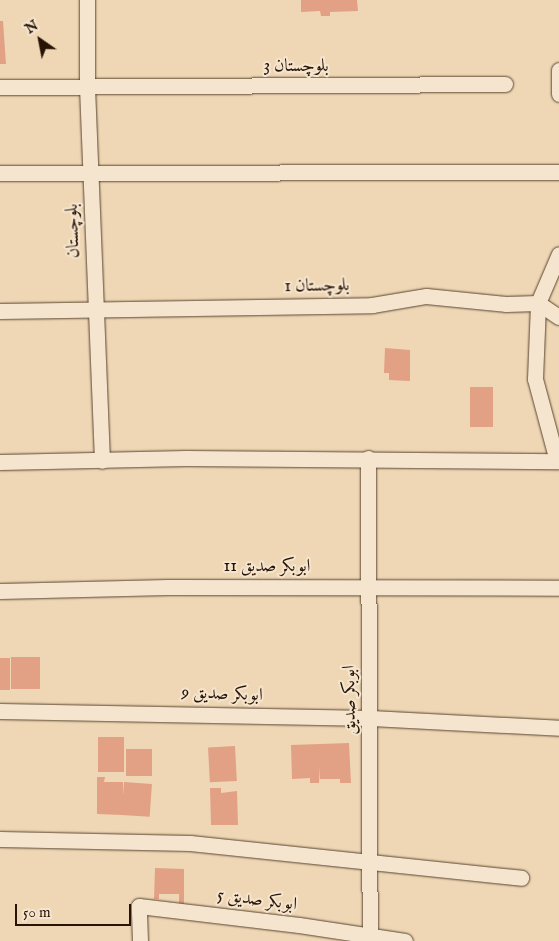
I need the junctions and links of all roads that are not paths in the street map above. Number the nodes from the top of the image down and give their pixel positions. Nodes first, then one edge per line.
1 (87, 0) edge
2 (559, 70) edge
3 (505, 84) dead end
4 (0, 87) edge
5 (87, 87) junction
6 (559, 94) edge
7 (559, 172) edge
8 (0, 173) edge
9 (91, 175) junction
10 (559, 254) edge
11 (538, 303) junction
12 (96, 308) junction
13 (0, 311) edge
14 (559, 317) edge
15 (368, 458) junction
16 (102, 461) junction
17 (558, 461) edge
18 (0, 462) edge
19 (367, 586) junction
20 (556, 588) edge
21 (0, 591) edge
22 (0, 711) edge
23 (371, 718) junction
24 (559, 728) edge
25 (0, 839) edge
26 (370, 861) junction
27 (521, 878) dead end
28 (370, 939) edge
29 (140, 941) edge
30 (405, 941) edge

1 - 5 street, بلوچستان
2 - 6 street
3 - 5 street, بلوچستان 3
4 - 5 street, بلوچستان 3
5 - 9 street, بلوچستان
7 - 9 street
8 - 9 street
9 - 12 street, بلوچستان
10 - 11 street
11 - 12 street, بلوچستان 1
11 - 14 street
11 - 17 street
12 - 13 street, بلوچستان 1
12 - 16 street, بلوچستان
15 - 16 street
15 - 17 street
15 - 19 street, ابوبکر صدیق
16 - 18 street
19 - 20 street, ابوبکر صدیق 11
19 - 21 street, ابوبکر صدیق 11
19 - 23 street, ابوبکر صدیق
22 - 23 street, ابوبکر صدیق 9
23 - 24 street, ابوبکر صدیق 9
23 - 26 street, ابوبکر صدیق
25 - 26 street
26 - 27 street
26 - 28 street, ابوبکر صدیق
28 - 29 street, ابوبکر صدیق 5
28 - 30 street, ابوبکر صدیق 5

